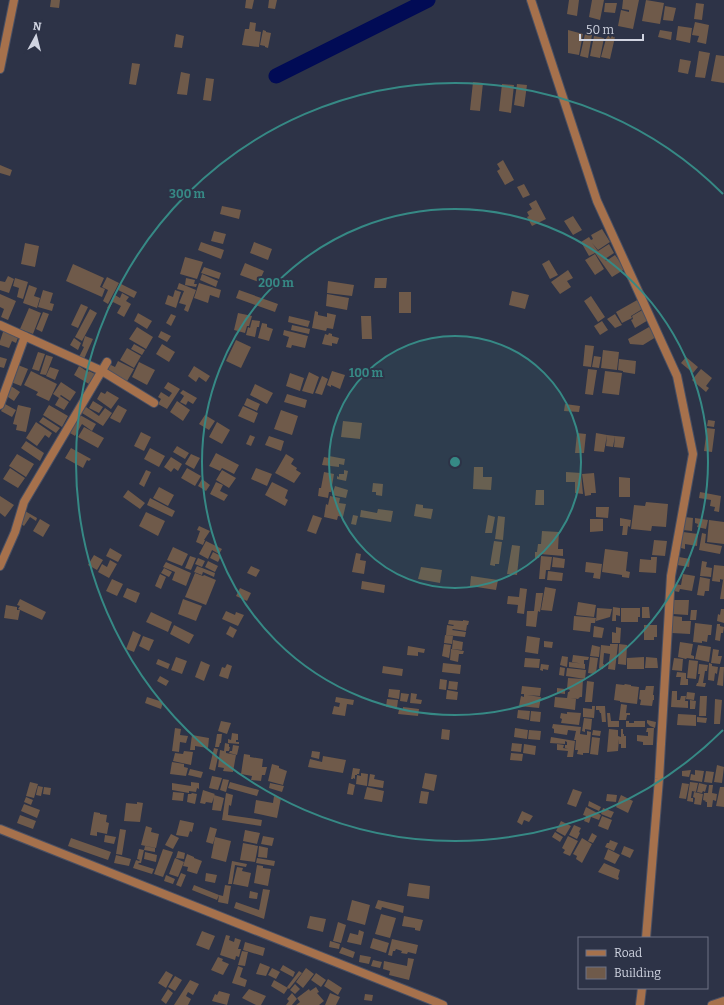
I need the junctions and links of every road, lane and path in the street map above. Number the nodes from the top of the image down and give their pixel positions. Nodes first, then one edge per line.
1 (14, 0) edge
2 (531, 0) edge
3 (0, 70) edge
4 (0, 325) edge
5 (25, 336) junction
6 (107, 362) dead end
7 (102, 371) junction
8 (154, 403) dead end
9 (0, 405) edge
10 (0, 566) edge
11 (0, 829) edge
12 (646, 937) edge
13 (642, 989) edge
14 (724, 1001) edge
15 (443, 1005) edge
16 (640, 1005) edge
17 (712, 1005) edge

1 - 3 street
2 - 12 street
4 - 5 street
5 - 7 street
5 - 9 street
6 - 7 street
7 - 8 street
7 - 10 street
11 - 15 street
13 - 16 street
14 - 17 street

